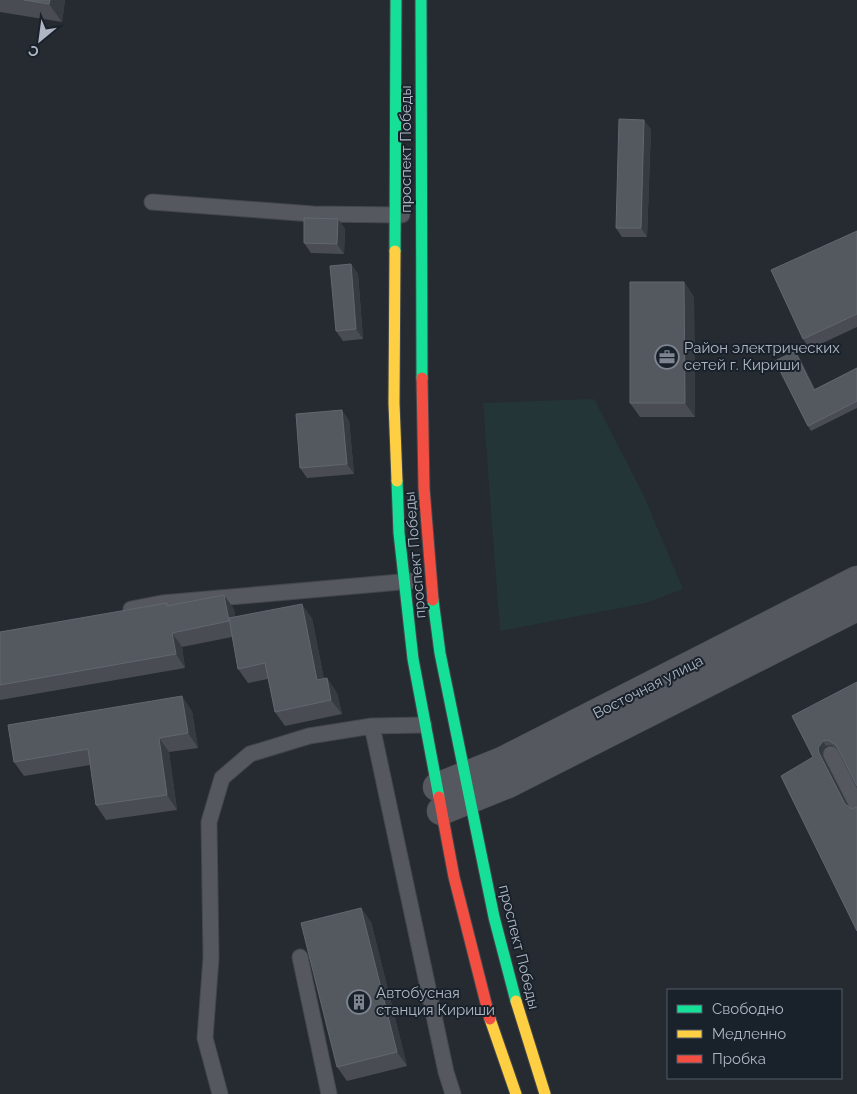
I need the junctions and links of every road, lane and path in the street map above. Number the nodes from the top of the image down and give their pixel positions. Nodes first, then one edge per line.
1 (396, 0) edge
2 (421, 0) edge
3 (152, 202) dead end
4 (395, 215) junction
5 (421, 216) junction
6 (430, 580) junction
7 (857, 580) edge
8 (405, 581) junction
9 (857, 607) edge
10 (114, 613) edge
11 (424, 725) junction
12 (372, 726) junction
13 (831, 754) dead end
14 (439, 799) junction
15 (469, 799) junction
16 (857, 805) edge
17 (300, 957) dead end
18 (220, 1094) edge
19 (330, 1094) edge
20 (453, 1094) edge
21 (516, 1094) edge
22 (545, 1094) edge

1 - 4 main road, проспект Победы
2 - 5 main road, проспект Победы
3 - 4 lane
4 - 5 lane
4 - 8 main road, проспект Победы
5 - 6 main road, проспект Победы
6 - 8 lane
6 - 15 main road, проспект Победы
7 - 14 street, Восточная улица
8 - 10 lane
8 - 11 main road, проспект Победы
9 - 15 street, Восточная улица
11 - 12 lane
11 - 14 main road, проспект Победы
12 - 18 lane
12 - 20 lane
13 - 16 lane
14 - 15 street, Восточная улица
14 - 21 main road, проспект Победы
15 - 22 main road, проспект Победы
17 - 19 lane

